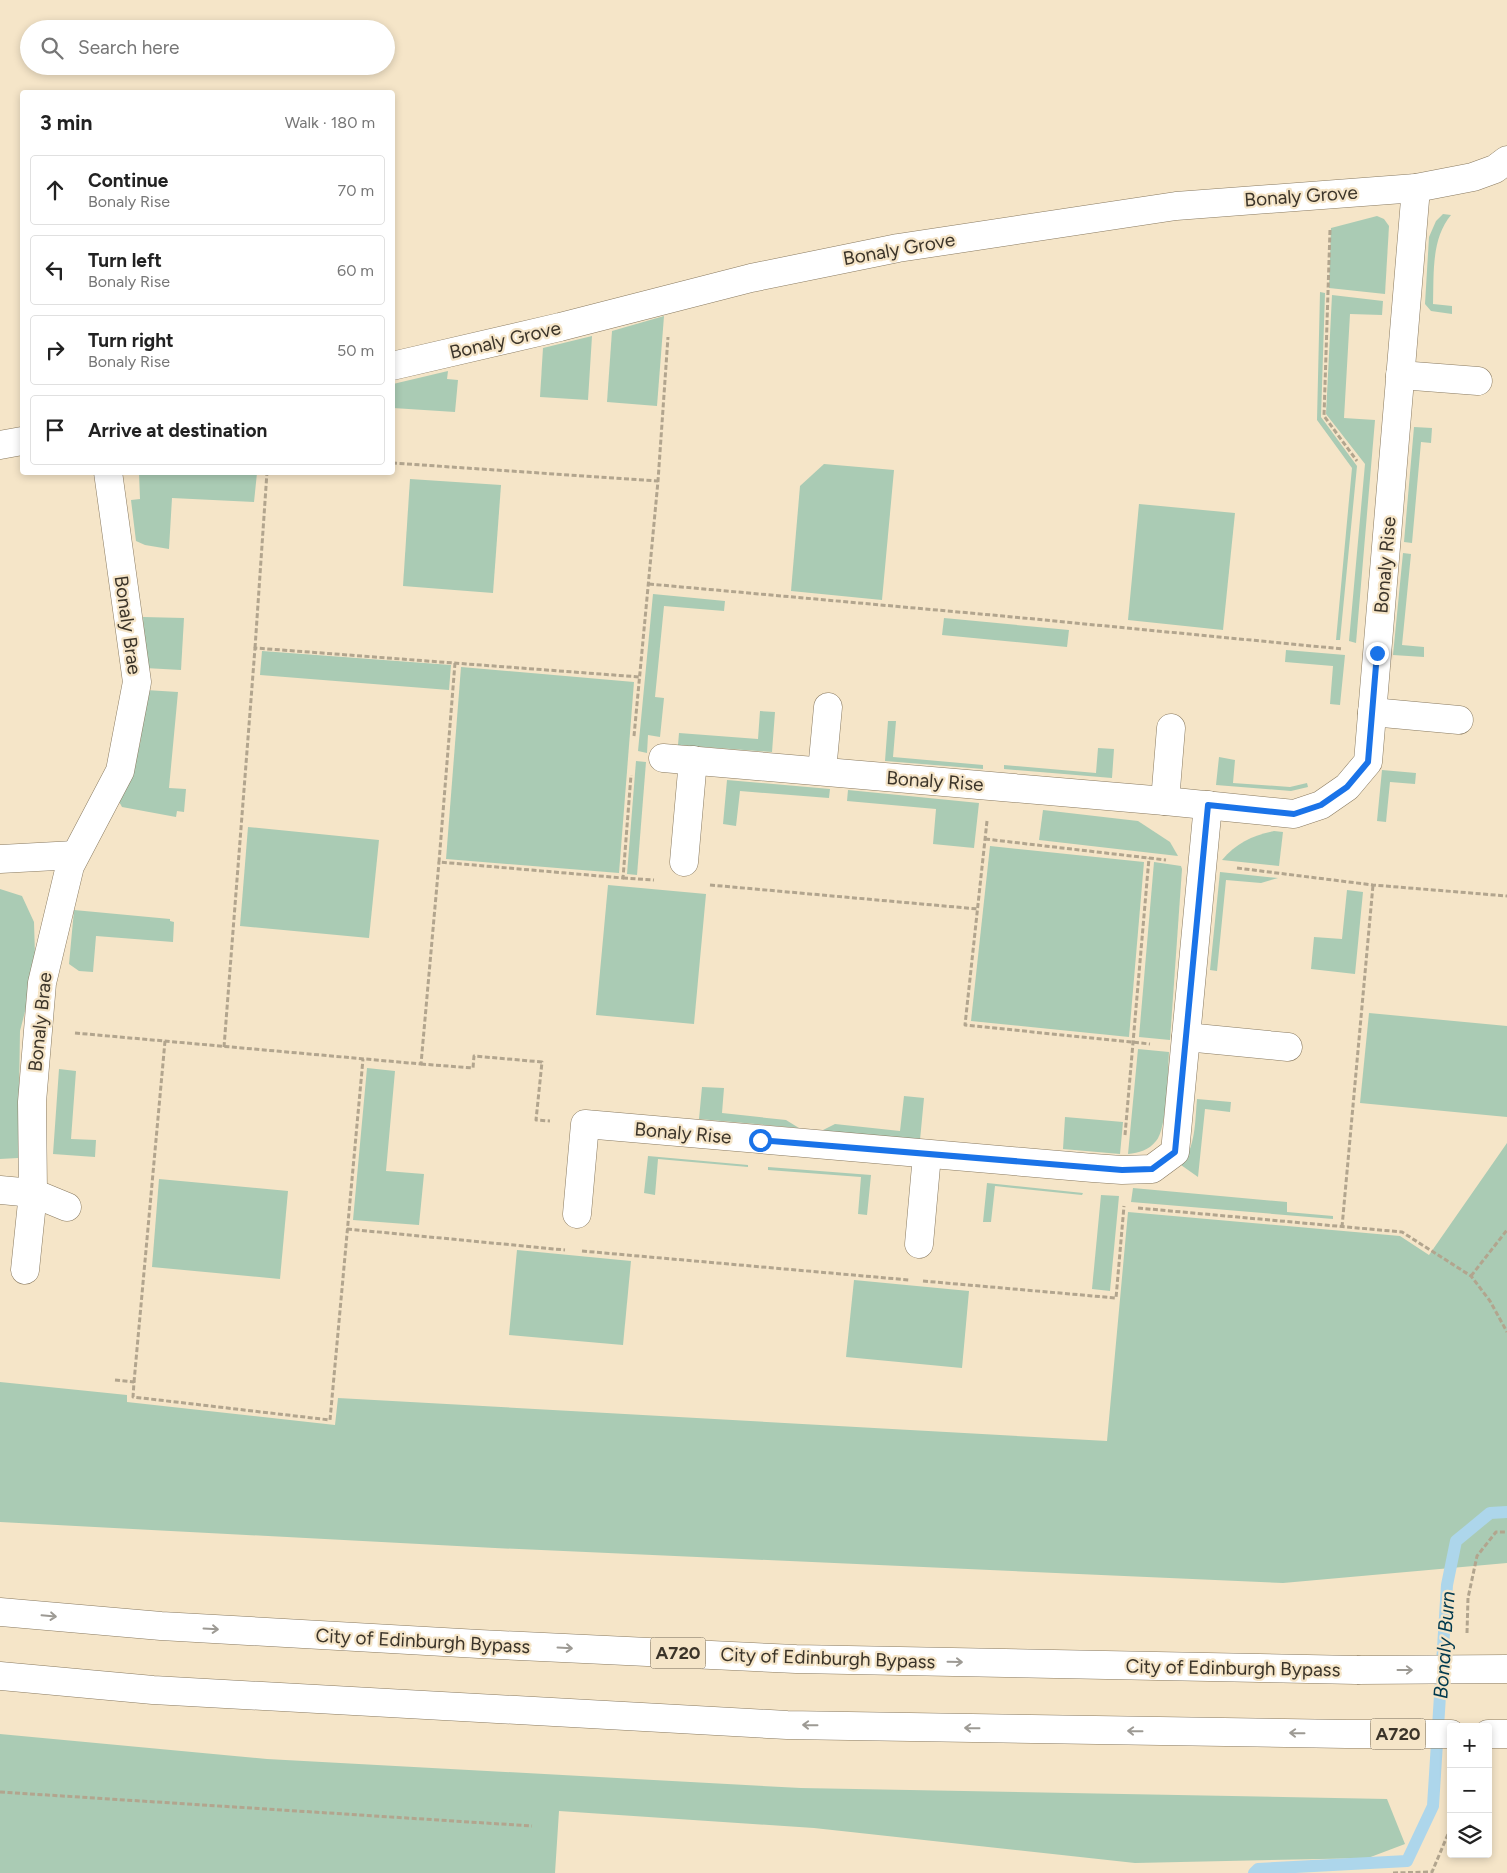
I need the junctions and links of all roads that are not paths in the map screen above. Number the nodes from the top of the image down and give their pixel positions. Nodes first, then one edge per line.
1 (1507, 160) edge
2 (1416, 188) junction
3 (395, 365) edge
4 (1400, 375) junction
5 (1478, 381) dead end
6 (20, 441) edge
7 (0, 445) edge
8 (108, 475) edge
9 (828, 707) dead end
10 (1372, 712) junction
11 (1460, 720) dead end
12 (1171, 728) dead end
13 (663, 758) dead end
14 (693, 760) junction
15 (822, 771) junction
16 (1165, 800) junction
17 (1208, 805) junction
18 (75, 855) junction
19 (0, 858) edge
20 (684, 862) dead end
21 (1186, 1042) junction
22 (1288, 1046) dead end
23 (927, 1155) junction
24 (0, 1190) edge
25 (33, 1193) junction
26 (66, 1207) dead end
27 (576, 1214) dead end
28 (919, 1244) dead end
29 (25, 1270) dead end
30 (0, 1612) edge
31 (1507, 1669) edge
32 (0, 1676) edge
33 (1447, 1734) edge
34 (1492, 1734) edge
35 (1507, 1734) edge

1 - 2 main road, Bonaly Grove
2 - 3 main road, Bonaly Grove
2 - 4 main road, Bonaly Rise
4 - 5 main road
4 - 10 main road, Bonaly Rise
6 - 7 main road
8 - 18 main road, Bonaly Brae
9 - 15 main road
10 - 11 main road
10 - 17 main road, Bonaly Rise
12 - 16 main road
13 - 14 main road, Bonaly Rise
14 - 15 main road, Bonaly Rise
14 - 20 main road
15 - 16 main road, Bonaly Rise
16 - 17 main road, Bonaly Rise
17 - 21 main road, Bonaly Rise
18 - 19 main road
18 - 25 main road, Bonaly Brae
21 - 22 main road
21 - 23 main road, Bonaly Rise
23 - 27 main road, Bonaly Rise
23 - 28 main road
24 - 25 main road
25 - 26 main road
25 - 29 main road, Bonaly Brae
30 -> 31 main road, City of Edinburgh Bypass / A720, bridge
33 -> 32 main road, A720
34 - 35 main road

